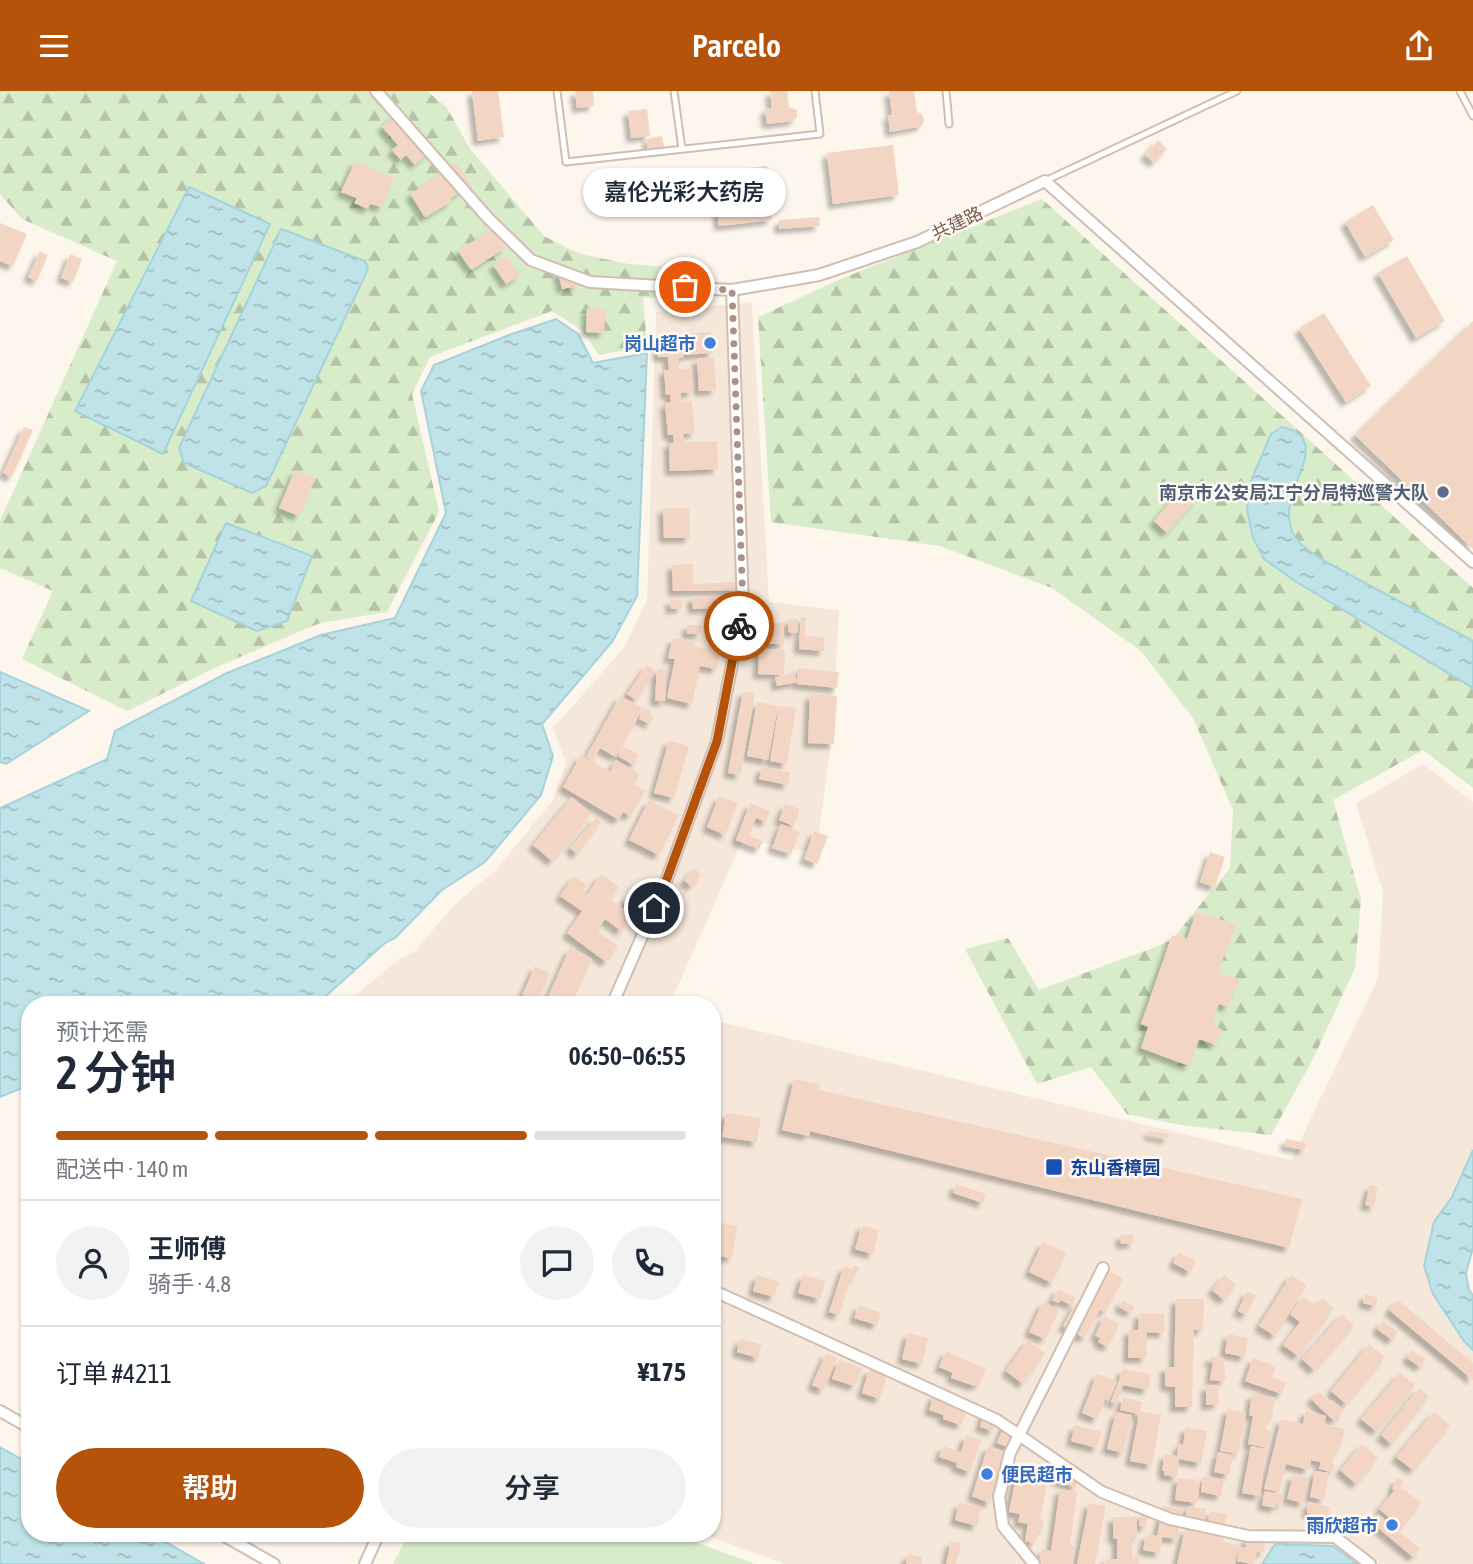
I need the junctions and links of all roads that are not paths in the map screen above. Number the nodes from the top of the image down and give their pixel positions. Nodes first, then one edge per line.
1 (376, 91) edge
2 (557, 91) edge
3 (674, 91) edge
4 (815, 91) edge
5 (946, 91) edge
6 (1237, 91) edge
7 (1460, 91) edge
8 (1473, 116) edge
9 (949, 124) dead end
10 (682, 149) junction
11 (1045, 181) junction
12 (732, 290) junction
13 (1473, 562) edge
14 (616, 996) edge
15 (1102, 1268) dead end
16 (721, 1294) edge
17 (0, 1412) edge
18 (21, 1423) edge
19 (1019, 1435) junction
20 (235, 1542) edge
21 (375, 1542) edge
22 (274, 1564) edge
23 (365, 1564) edge
24 (1034, 1564) edge
25 (1370, 1564) edge

1 - 12 street, 共建路
2 - 10 lane
3 - 10 lane
4 - 10 lane
5 - 9 lane
6 - 11 lane
7 - 8 lane
11 - 12 street, 共建路
11 - 13 street
12 - 14 street
15 - 19 street
16 - 19 street
17 - 18 street
19 - 24 street
19 - 25 street
20 - 22 street
21 - 23 street

